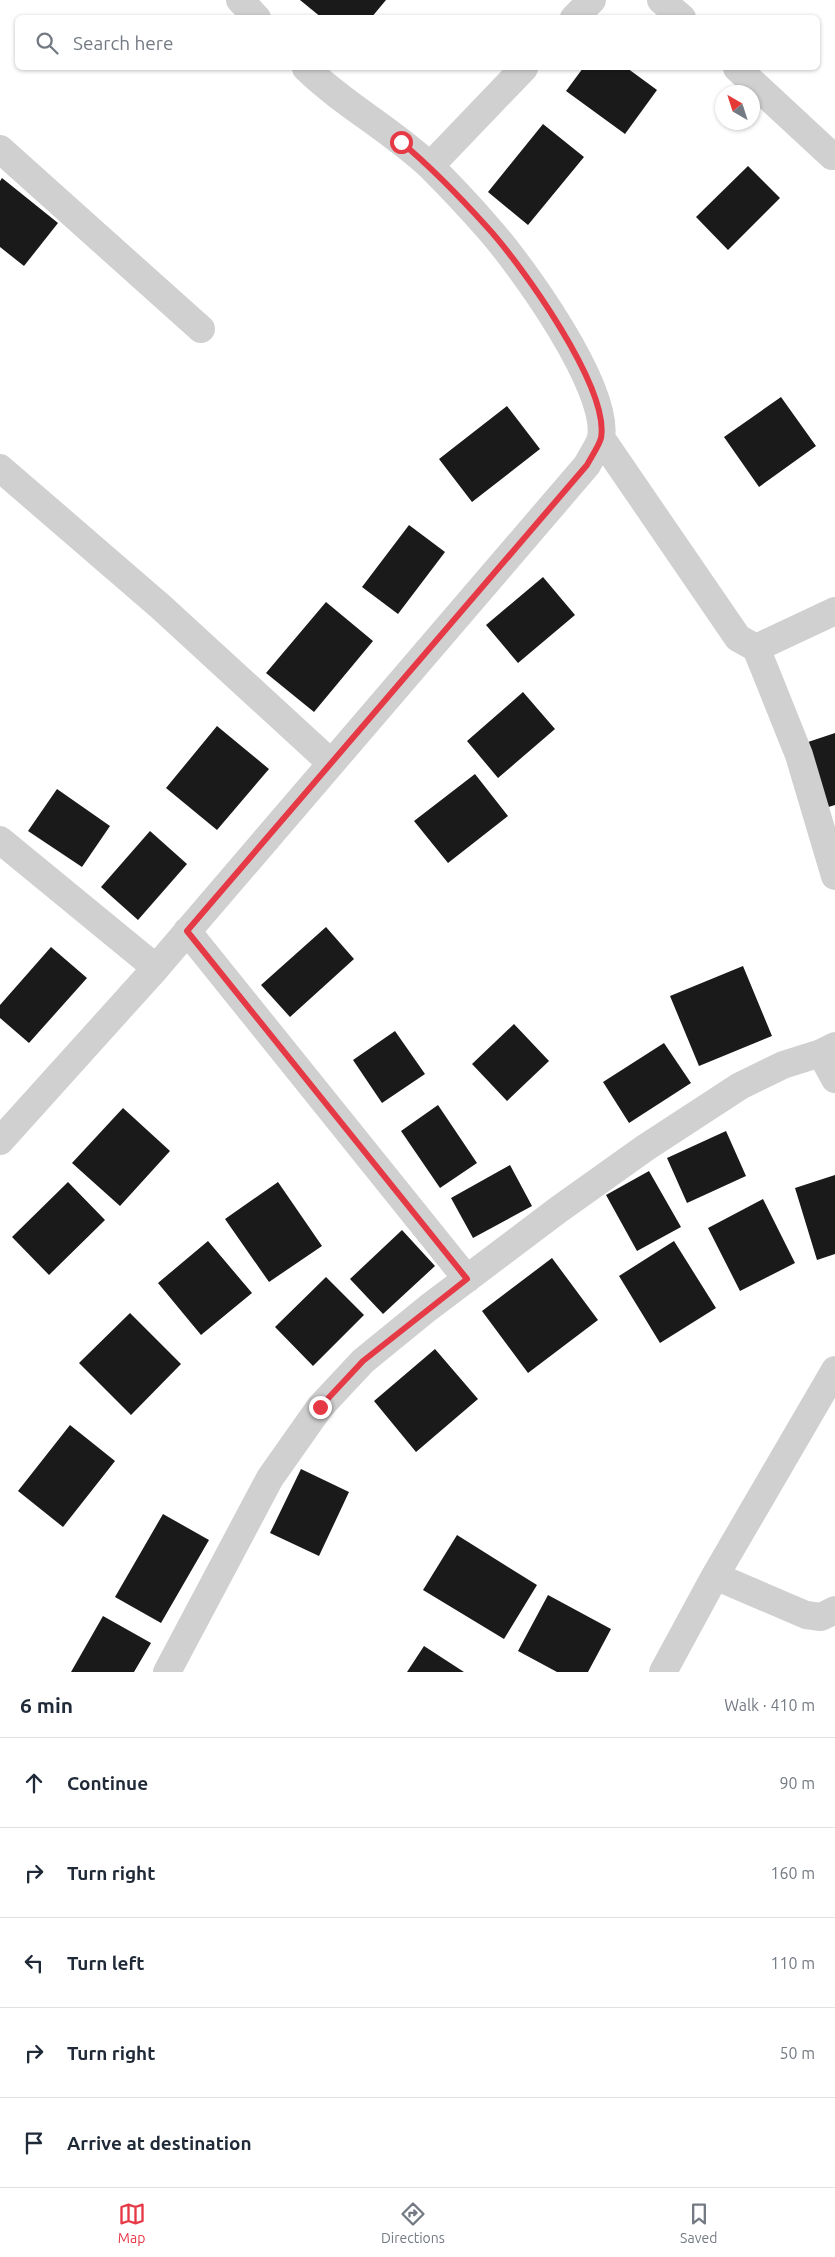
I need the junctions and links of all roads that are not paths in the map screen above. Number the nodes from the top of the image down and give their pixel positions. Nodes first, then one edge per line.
1 (240, 0) edge
2 (592, 0) edge
3 (661, 0) edge
4 (254, 15) edge
5 (577, 15) edge
6 (678, 15) edge
7 (308, 70) edge
8 (522, 70) edge
9 (739, 70) edge
10 (0, 149) edge
11 (832, 156) dead end
12 (430, 166) junction
13 (201, 329) dead end
14 (601, 438) junction
15 (0, 468) edge
16 (835, 611) edge
17 (756, 648) junction
18 (331, 763) junction
19 (0, 840) edge
20 (835, 876) edge
21 (187, 931) junction
22 (156, 968) junction
23 (828, 1049) edge
24 (835, 1079) edge
25 (0, 1141) edge
26 (467, 1279) junction
27 (835, 1370) edge
28 (715, 1576) junction
29 (835, 1610) edge
30 (167, 1672) edge
31 (663, 1672) edge

1 - 4 street
2 - 5 street
3 - 6 street
7 - 12 street
8 - 12 street
9 - 11 street
10 - 13 street
12 - 14 street
14 - 17 street
14 - 18 street
15 - 18 street
16 - 17 street
17 - 20 street
18 - 21 street
19 - 22 street
21 - 22 street
21 - 26 street
22 - 25 street
23 - 24 street
23 - 26 street
26 - 30 street
27 - 28 street
28 - 29 street
28 - 31 street

